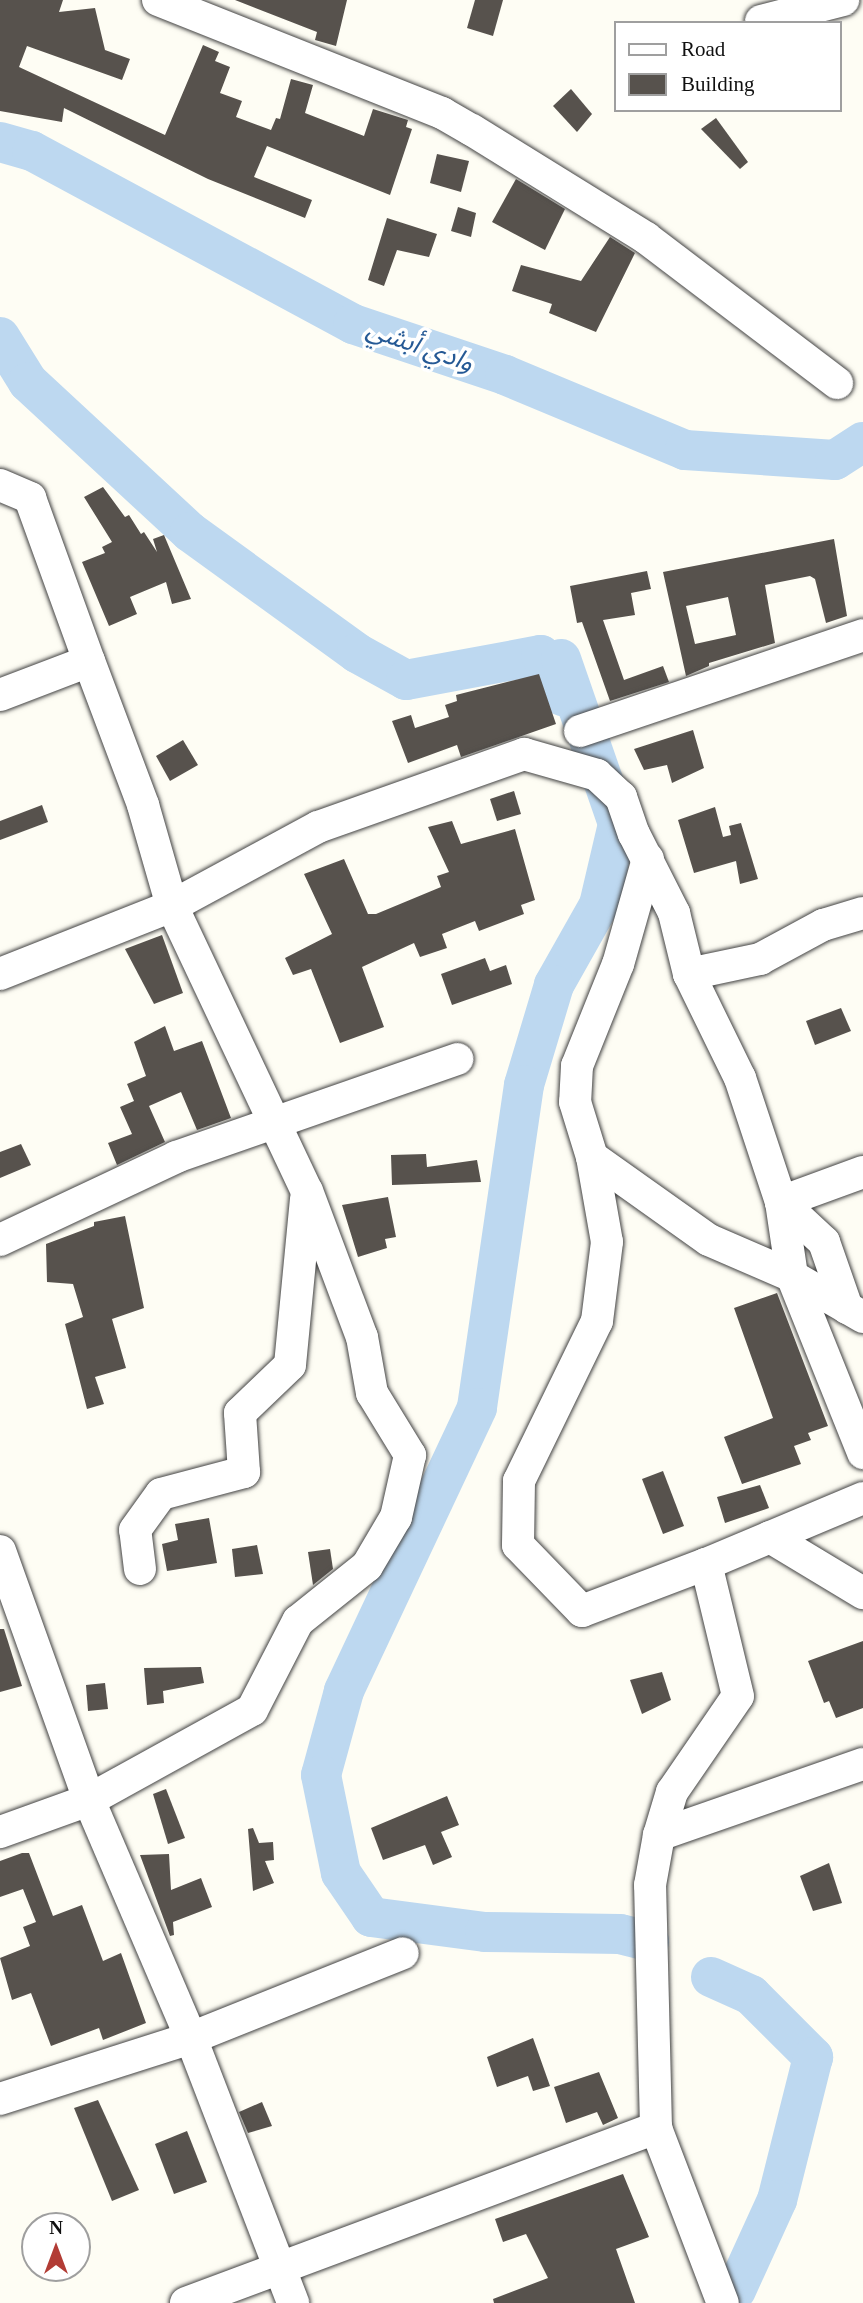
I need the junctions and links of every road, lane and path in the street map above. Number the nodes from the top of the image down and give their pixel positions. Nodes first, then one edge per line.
1 (158, 0) edge
2 (843, 0) edge
3 (761, 21) dead end
4 (837, 383) dead end
5 (0, 485) edge
6 (863, 635) edge
7 (89, 661) junction
8 (0, 695) edge
9 (580, 732) dead end
10 (648, 859) junction
11 (172, 906) junction
12 (863, 913) edge
13 (0, 974) edge
14 (689, 974) junction
15 (457, 1059) dead end
16 (273, 1123) junction
17 (592, 1157) junction
18 (863, 1172) edge
19 (307, 1191) junction
20 (781, 1202) junction
21 (0, 1240) edge
22 (792, 1276) junction
23 (855, 1313) edge
24 (862, 1449) edge
25 (863, 1498) edge
26 (770, 1537) junction
27 (0, 1551) edge
28 (706, 1564) junction
29 (140, 1569) dead end
30 (863, 1593) edge
31 (863, 1764) edge
32 (89, 1800) junction
33 (0, 1832) edge
34 (659, 1835) junction
35 (403, 1952) dead end
36 (191, 2038) junction
37 (0, 2099) edge
38 (656, 2128) junction
39 (280, 2270) junction
40 (186, 2303) edge
41 (293, 2303) edge
42 (723, 2303) edge

1 - 4 street
2 - 3 street
5 - 7 street
6 - 9 street
7 - 8 street
7 - 11 street
10 - 11 street
10 - 14 street
10 - 17 street
11 - 13 street
11 - 16 street
12 - 14 street
14 - 20 street
15 - 16 street
16 - 19 street
16 - 21 street
17 - 22 street
17 - 28 street
18 - 20 street
19 - 29 street
19 - 32 street
20 - 22 street
20 - 23 street
22 - 23 street
22 - 24 street
25 - 26 street
26 - 28 street
26 - 30 street
27 - 32 street
28 - 34 street
31 - 34 street
32 - 33 street
32 - 36 street
34 - 38 street
35 - 36 street
36 - 37 street
36 - 39 street
38 - 39 street
38 - 42 street
39 - 40 street
39 - 41 street

